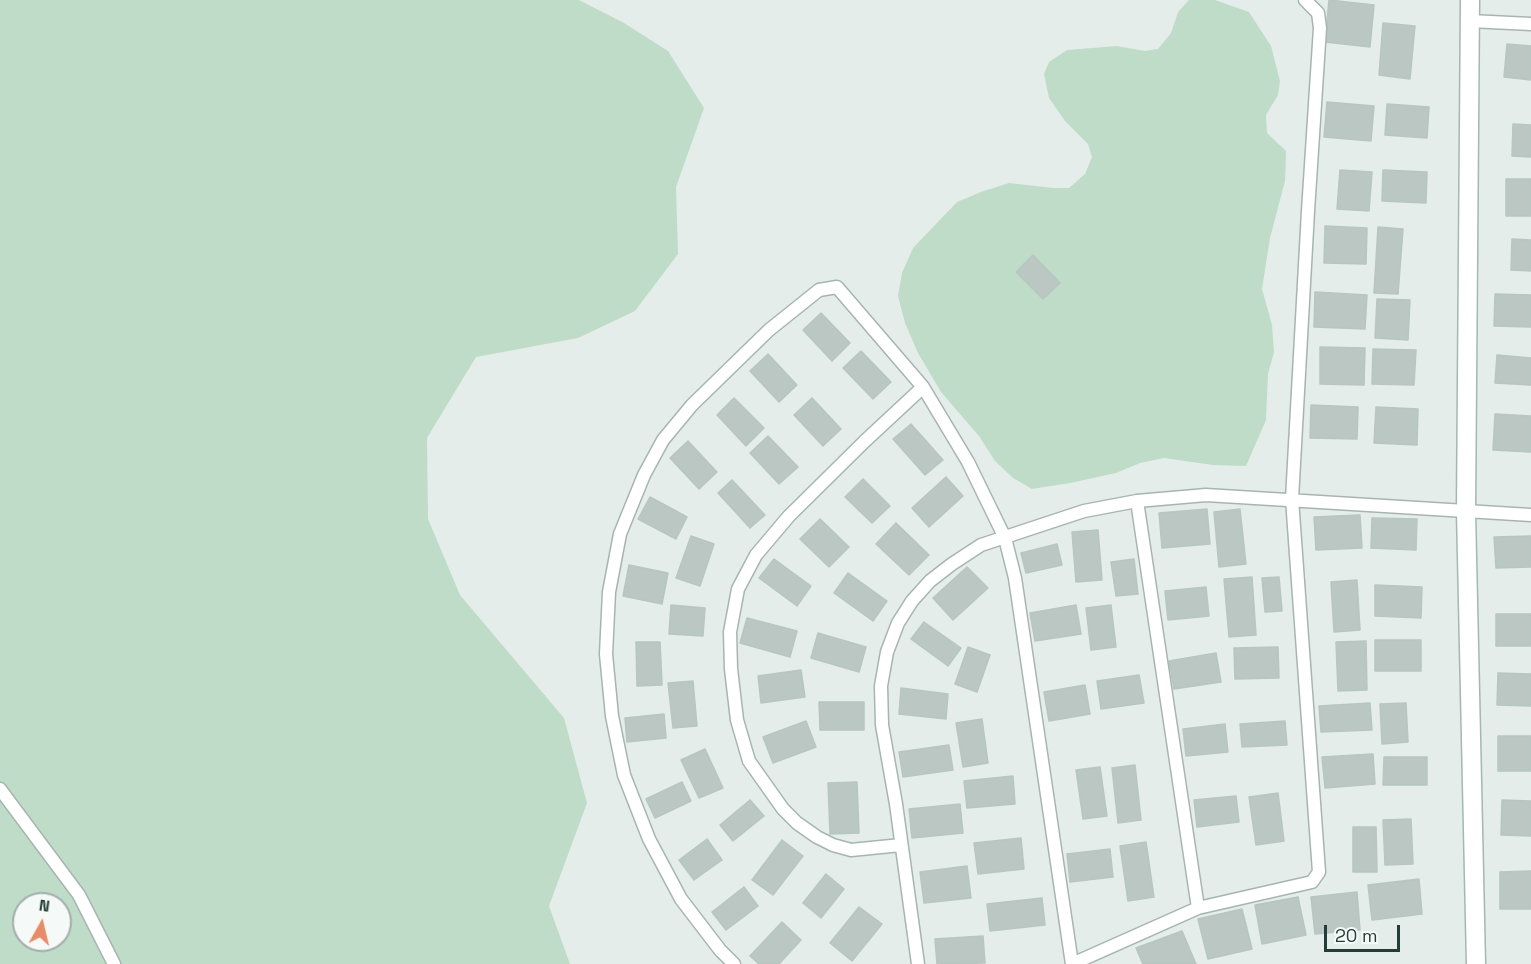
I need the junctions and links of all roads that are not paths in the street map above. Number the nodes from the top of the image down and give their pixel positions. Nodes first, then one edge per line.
1 (1305, 0) edge
2 (1470, 0) edge
3 (1470, 21) junction
4 (1531, 24) edge
5 (923, 387) junction
6 (1292, 499) junction
7 (1137, 501) junction
8 (1466, 511) junction
9 (1531, 515) edge
10 (1005, 538) junction
11 (0, 789) edge
12 (901, 845) junction
13 (1198, 908) junction
14 (114, 964) edge
15 (734, 964) edge
16 (918, 964) edge
17 (1072, 964) edge
18 (1476, 964) edge

1 - 6 lane
2 - 3 street
3 - 4 lane
3 - 8 street
5 - 10 lane
5 - 12 lane
5 - 15 lane
6 - 7 lane
6 - 8 lane
6 - 13 lane
7 - 10 lane
7 - 13 lane
8 - 9 lane
8 - 18 street
10 - 12 lane
10 - 17 lane
11 - 14 lane
12 - 16 lane
13 - 17 lane

